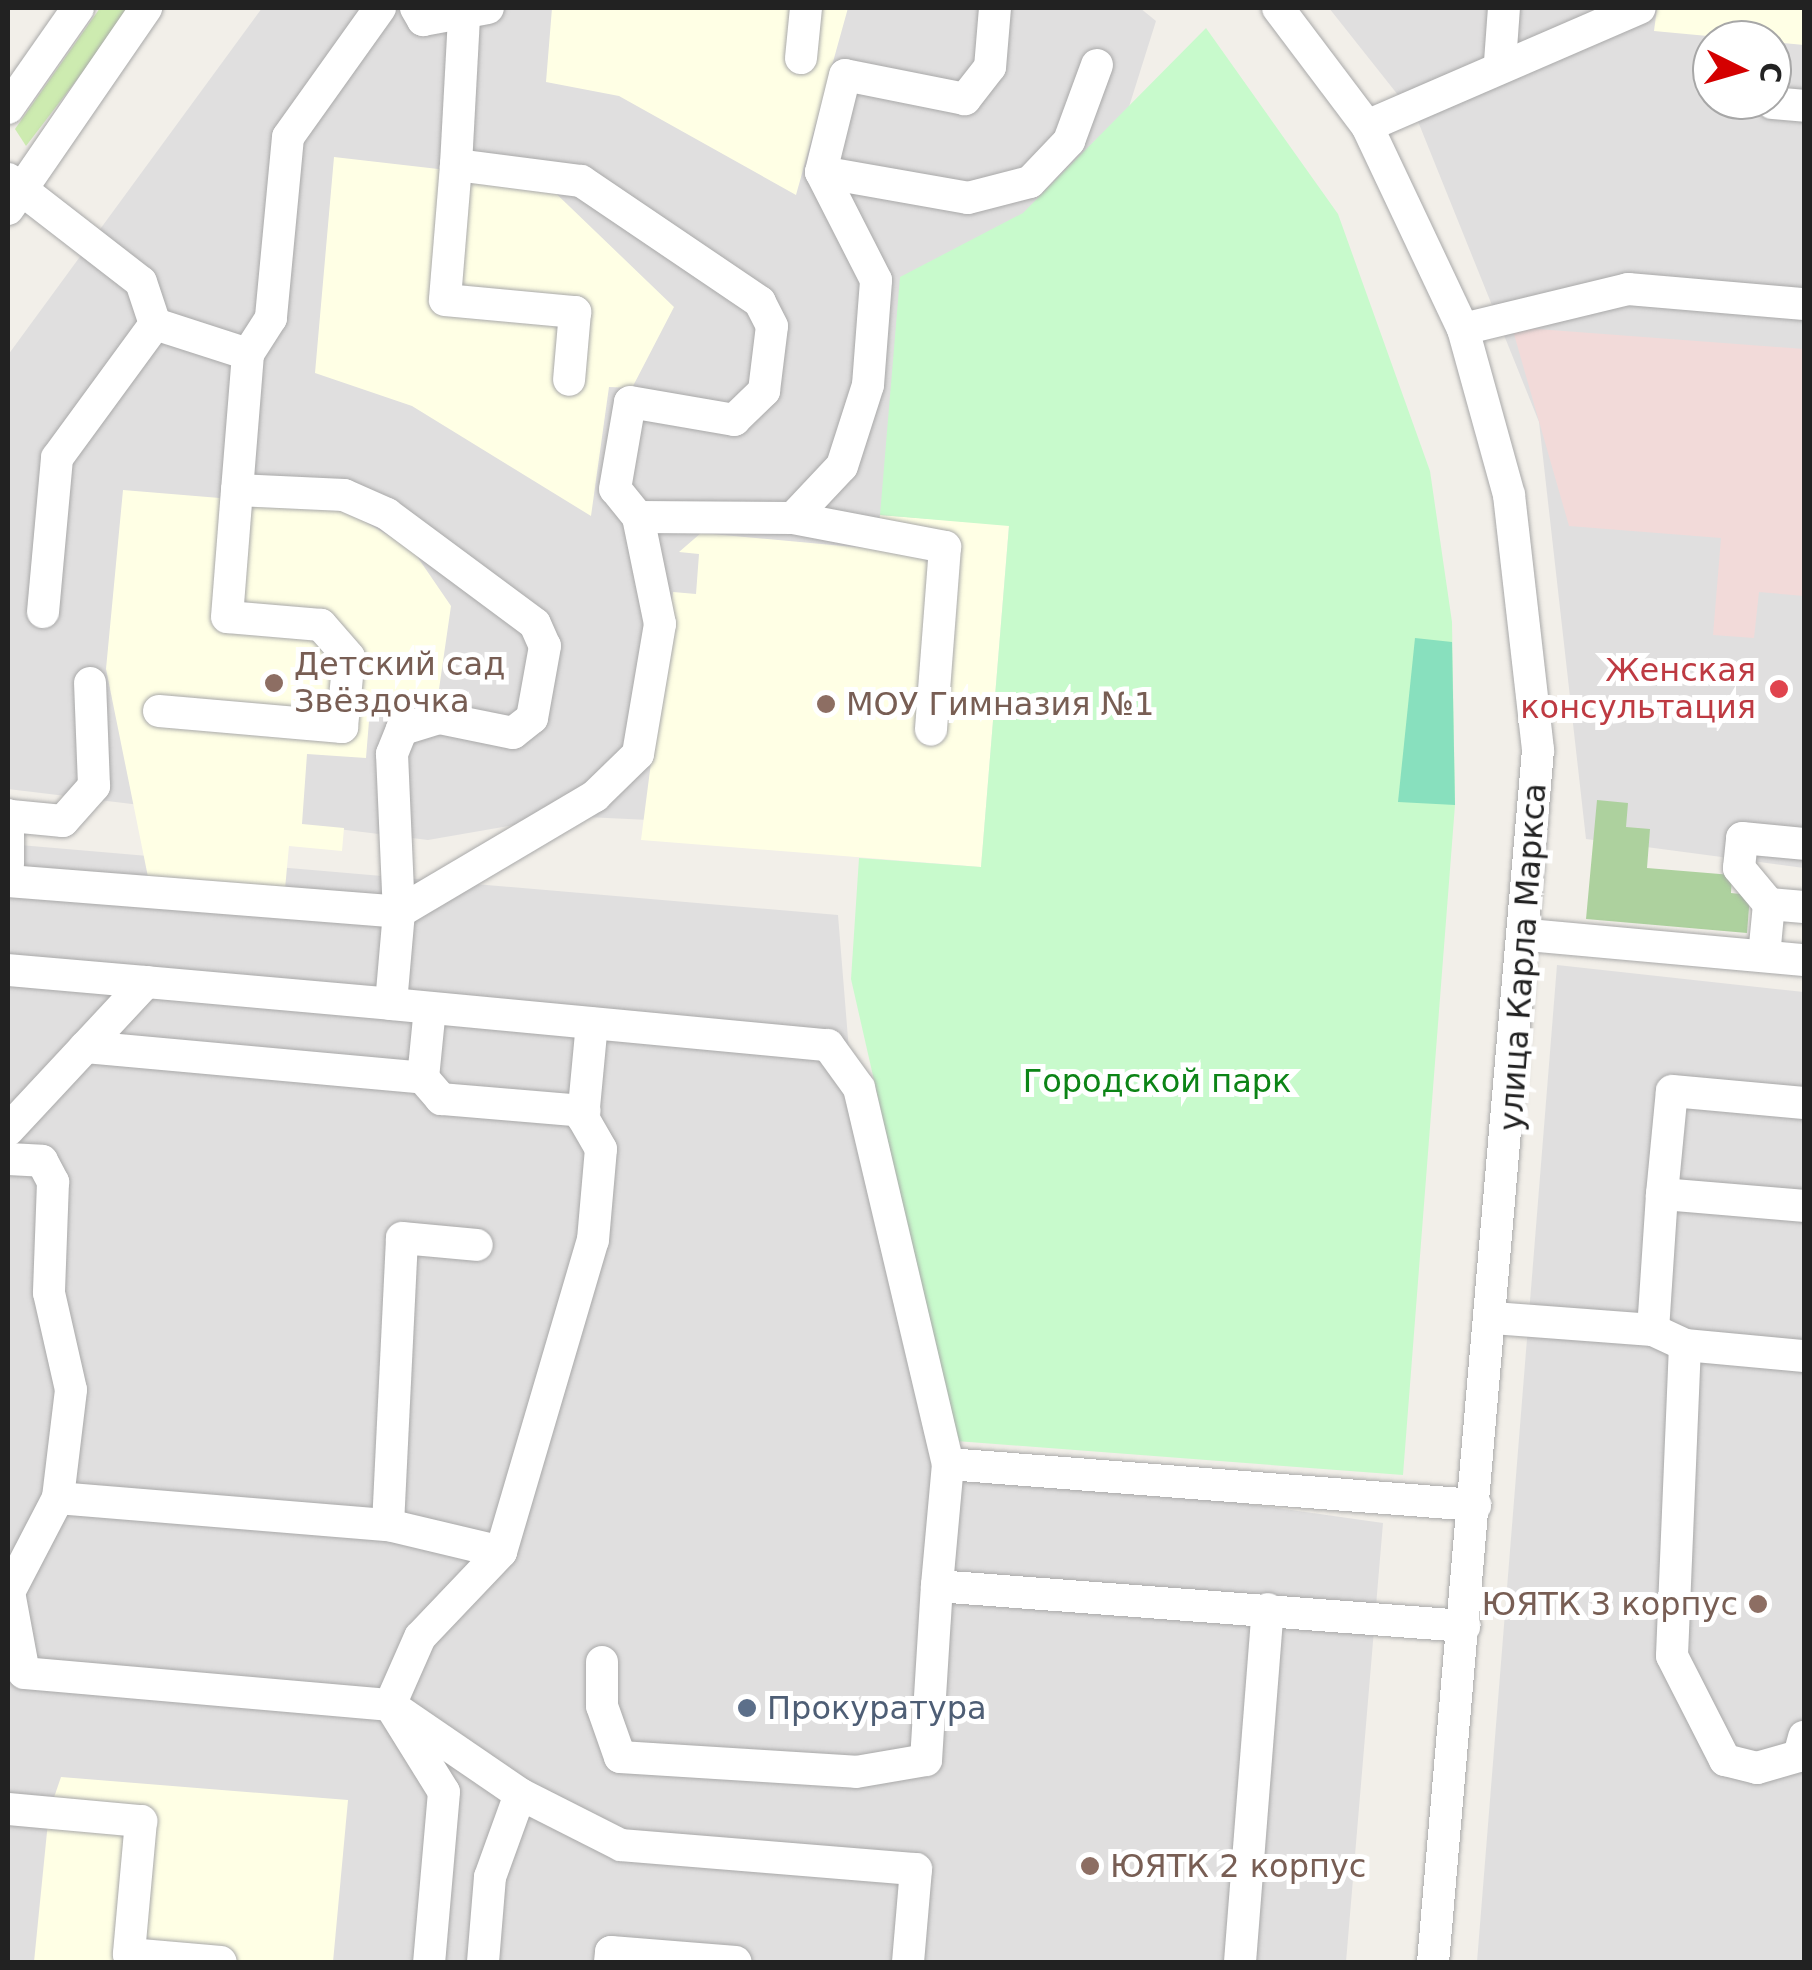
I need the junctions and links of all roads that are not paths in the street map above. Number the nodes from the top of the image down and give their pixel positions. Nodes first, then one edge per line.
1 (78, 8) edge
2 (146, 8) edge
3 (380, 8) edge
4 (416, 8) edge
5 (806, 8) edge
6 (994, 8) edge
7 (1278, 8) edge
8 (1504, 8) edge
9 (1640, 8) edge
10 (476, 12) edge
11 (802, 58) dead end
12 (1500, 62) junction
13 (1097, 65) dead end
14 (8, 108) edge
15 (1366, 126) junction
16 (456, 165) junction
17 (822, 172) junction
18 (12, 192) edge
19 (1804, 304) edge
20 (155, 324) junction
21 (1462, 328) junction
22 (248, 354) junction
23 (569, 380) dead end
24 (237, 490) junction
25 (638, 518) junction
26 (793, 518) junction
27 (43, 612) dead end
28 (90, 683) dead end
29 (159, 711) dead end
30 (931, 730) dead end
31 (10, 816) edge
32 (1804, 844) edge
33 (8, 864) edge
34 (8, 880) edge
35 (1768, 904) junction
36 (1804, 907) edge
37 (399, 912) junction
38 (1528, 935) junction
39 (1764, 956) junction
40 (1804, 960) edge
41 (8, 970) edge
42 (146, 982) junction
43 (391, 1004) junction
44 (430, 1008) junction
45 (592, 1023) junction
46 (86, 1047) junction
47 (424, 1078) junction
48 (1804, 1103) edge
49 (584, 1111) junction
50 (8, 1130) edge
51 (8, 1159) edge
52 (1662, 1194) junction
53 (1804, 1206) edge
54 (477, 1245) dead end
55 (1493, 1318) junction
56 (1653, 1330) junction
57 (1684, 1345) junction
58 (1804, 1356) edge
59 (948, 1464) junction
60 (58, 1498) junction
61 (1475, 1505) junction
62 (388, 1525) junction
63 (502, 1552) junction
64 (937, 1586) junction
65 (8, 1592) edge
66 (1268, 1608) junction
67 (1464, 1626) junction
68 (602, 1662) dead end
69 (390, 1705) junction
70 (1804, 1737) edge
71 (520, 1794) junction
72 (8, 1808) edge
73 (220, 1962) edge
74 (428, 1962) edge
75 (483, 1962) edge
76 (610, 1962) edge
77 (736, 1962) edge
78 (908, 1962) edge
79 (1240, 1962) edge
80 (1432, 1962) edge

1 - 14 street
2 - 18 street
3 - 22 street
4 - 10 street
5 - 11 street
6 - 17 street
7 - 15 street, улица Карла Маркса
8 - 12 street
9 - 12 street
10 - 16 street
12 - 15 street
13 - 17 street
15 - 21 street, улица Карла Маркса
16 - 23 street
16 - 25 street
17 - 26 street
18 - 20 street
19 - 21 street
20 - 22 street
20 - 27 street
21 - 38 street, улица Карла Маркса
22 - 24 street
24 - 29 street
24 - 37 street
25 - 26 street
25 - 37 street
26 - 30 street
28 - 31 street
31 - 33 street
32 - 35 street
34 - 37 street
35 - 36 street
35 - 39 street
37 - 43 street
38 - 39 street
38 - 55 street, улица Карла Маркса
39 - 40 street
41 - 42 street
42 - 43 street
42 - 46 street
43 - 44 street
44 - 45 street
44 - 47 street
45 - 49 street
45 - 59 street
46 - 47 street
46 - 50 street
47 - 49 street
48 - 52 street
49 - 63 street
51 - 60 street
52 - 53 street
52 - 56 street
54 - 62 street
55 - 56 street
55 - 61 street, улица Карла Маркса
56 - 57 street
57 - 58 street
57 - 70 street
59 - 61 street
59 - 64 street
60 - 62 street
60 - 65 street
61 - 67 street, улица Карла Маркса
62 - 63 street
63 - 69 street
64 - 66 street
64 - 68 street
65 - 69 street
66 - 67 street
66 - 79 street
67 - 80 street, улица Карла Маркса
69 - 71 street
69 - 74 street
71 - 75 street
71 - 78 street
72 - 73 street
76 - 77 street

